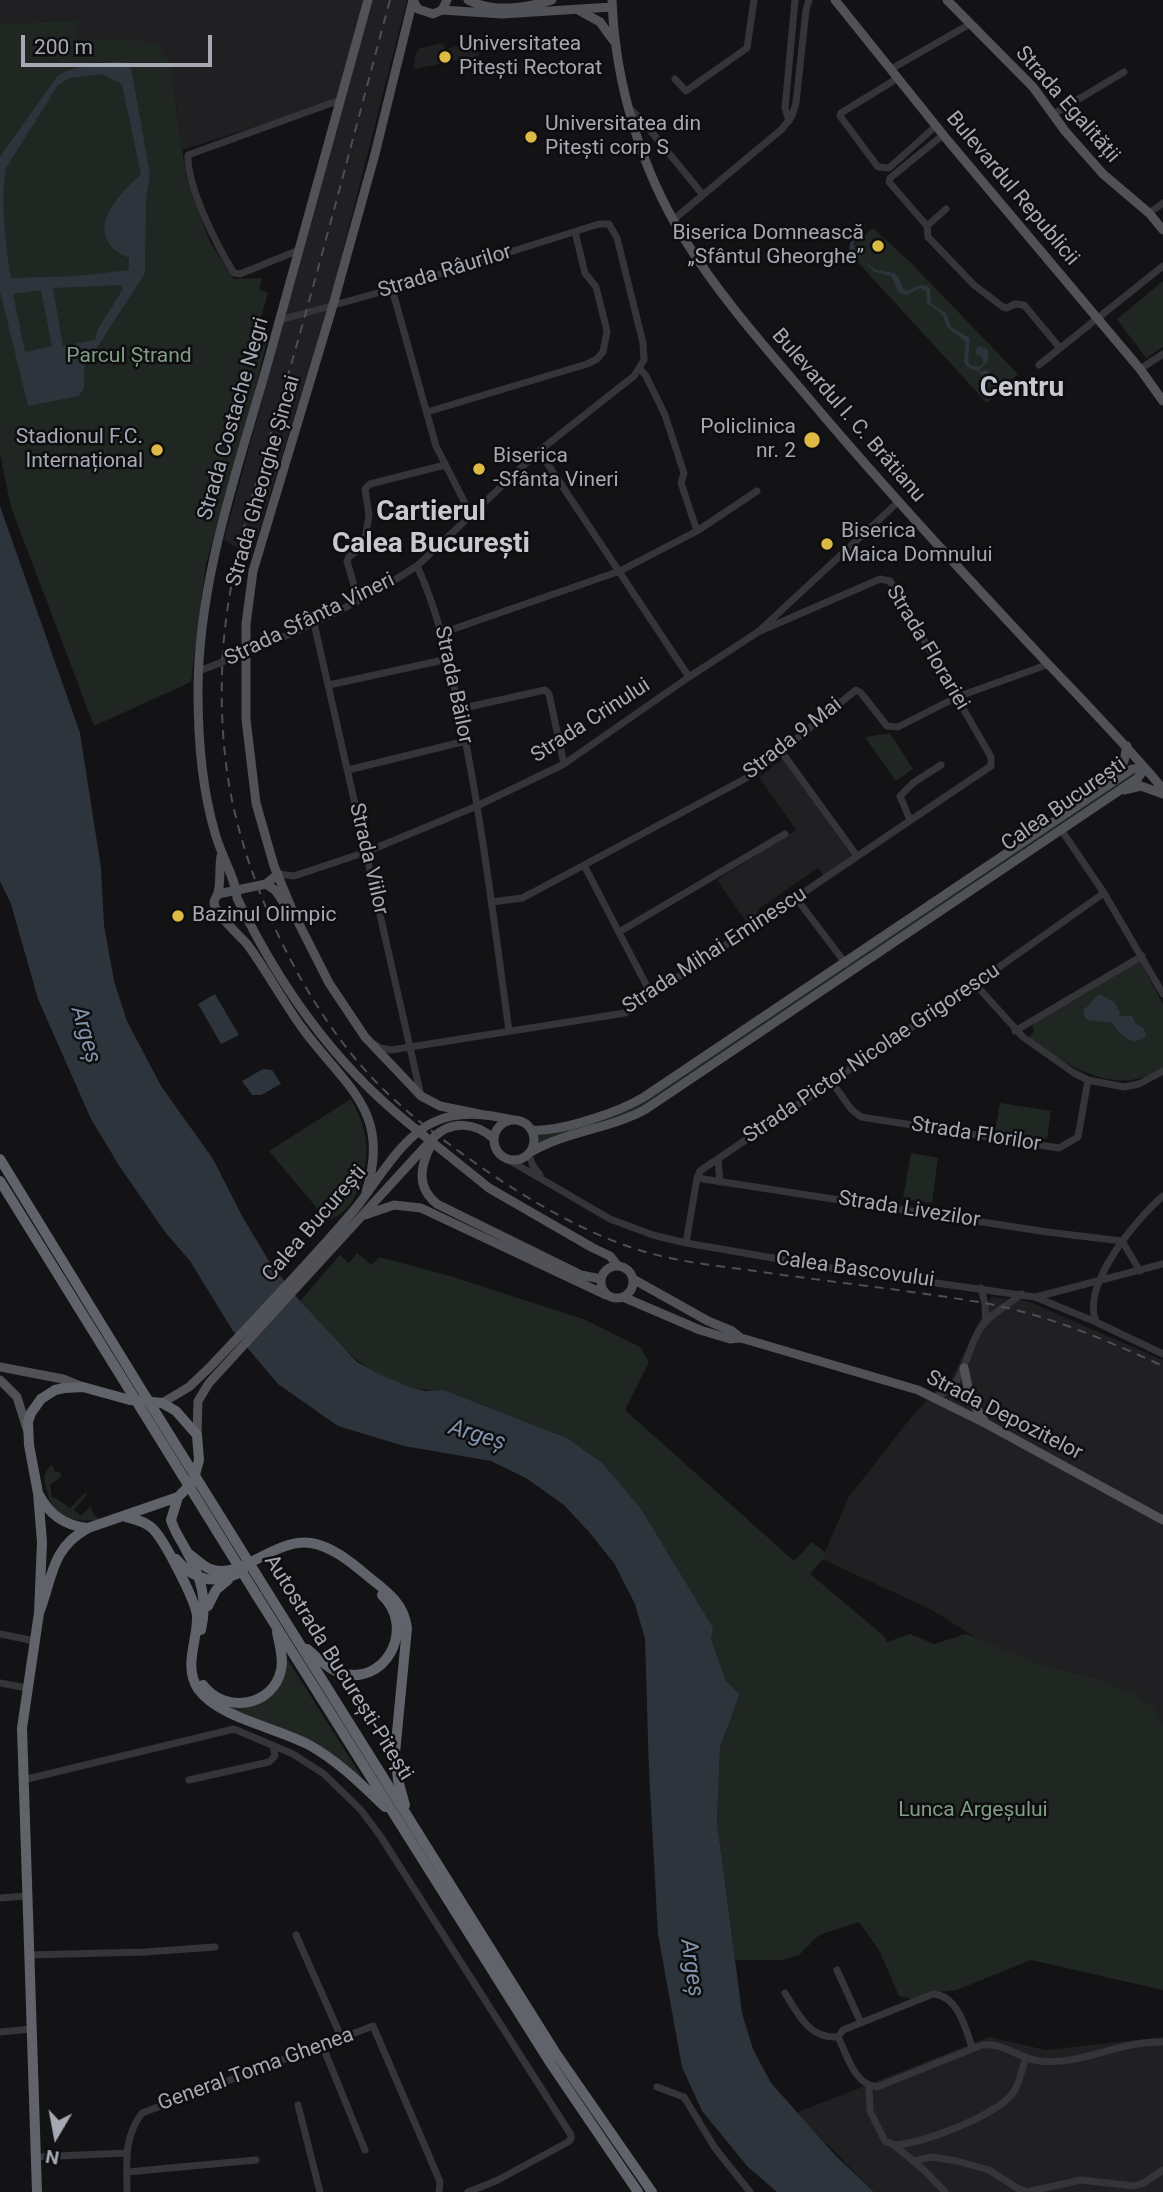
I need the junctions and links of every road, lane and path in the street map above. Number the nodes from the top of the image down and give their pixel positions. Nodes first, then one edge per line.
1 (368, 0) edge
2 (413, 0) edge
3 (447, 0) edge
4 (468, 0) edge
5 (552, 0) edge
6 (754, 0) edge
7 (795, 0) edge
8 (809, 0) edge
9 (835, 0) edge
10 (947, 0) edge
11 (612, 4) edge
12 (442, 10) junction
13 (579, 10) junction
14 (422, 12) junction
15 (970, 24) junction
16 (407, 25) junction
17 (616, 45) junction
18 (891, 69) junction
19 (1124, 72) dead end
20 (898, 78) junction
21 (675, 79) dead end
22 (340, 100) junction
23 (629, 108) junction
24 (1052, 115) junction
25 (789, 121) junction
26 (936, 125) junction
27 (943, 135) junction
28 (703, 195) junction
29 (1163, 203) edge
30 (946, 209) dead end
31 (1149, 214) junction
32 (673, 220) junction
33 (927, 226) junction
34 (1163, 230) edge
35 (575, 232) junction
36 (299, 250) junction
37 (1163, 266) edge
38 (392, 289) junction
39 (333, 305) junction
40 (1098, 318) junction
41 (280, 320) junction
42 (1060, 348) junction
43 (1163, 354) edge
44 (1040, 365) dead end
45 (640, 369) junction
46 (1140, 369) junction
47 (1163, 401) edge
48 (427, 412) junction
49 (539, 451) junction
50 (445, 465) junction
51 (757, 491) dead end
52 (898, 502) junction
53 (471, 515) junction
54 (697, 531) junction
55 (417, 566) junction
56 (620, 571) junction
57 (358, 600) junction
58 (314, 622) junction
59 (758, 632) junction
60 (443, 634) junction
61 (244, 654) junction
62 (448, 659) junction
63 (1049, 664) junction
64 (199, 671) junction
65 (689, 677) junction
66 (329, 685) junction
67 (957, 696) junction
68 (459, 709) junction
69 (466, 741) junction
70 (1127, 746) junction
71 (780, 751) junction
72 (564, 764) junction
73 (941, 765) dead end
74 (991, 766) joint
75 (1145, 768) junction
76 (348, 770) junction
77 (1116, 787) junction
78 (1163, 792) edge
79 (477, 806) junction
80 (911, 820) junction
81 (1062, 831) junction
82 (785, 834) dead end
83 (366, 852) junction
84 (221, 856) junction
85 (857, 856) junction
86 (584, 865) junction
87 (278, 874) junction
88 (266, 884) junction
89 (237, 891) junction
90 (1104, 893) junction
91 (218, 894) junction
92 (796, 898) junction
93 (492, 902) junction
94 (293, 912) junction
95 (620, 932) junction
96 (245, 942) junction
97 (1142, 956) junction
98 (845, 962) junction
99 (272, 965) junction
100 (851, 971) junction
101 (975, 984) junction
102 (1163, 994) edge
103 (652, 996) junction
104 (509, 1031) junction
105 (1015, 1031) junction
106 (365, 1038) junction
107 (409, 1046) junction
108 (1163, 1071) edge
109 (1088, 1080) junction
110 (831, 1081) junction
111 (421, 1096) junction
112 (484, 1115) junction
113 (513, 1120) junction
114 (532, 1130) junction
115 (437, 1134) junction
116 (494, 1139) junction
117 (530, 1153) junction
118 (0, 1159) edge
119 (507, 1159) junction
120 (718, 1159) junction
121 (697, 1178) junction
122 (0, 1181) edge
123 (548, 1182) junction
124 (720, 1182) junction
125 (1163, 1196) edge
126 (364, 1198) junction
127 (363, 1215) junction
128 (338, 1236) junction
129 (1122, 1241) junction
130 (686, 1243) junction
131 (593, 1248) junction
132 (1163, 1264) edge
133 (618, 1266) junction
134 (1140, 1271) junction
135 (602, 1276) junction
136 (633, 1279) junction
137 (1100, 1280) junction
138 (981, 1288) junction
139 (606, 1294) junction
140 (1022, 1294) junction
141 (623, 1297) junction
142 (1035, 1297) junction
143 (986, 1322) junction
144 (1096, 1322) junction
145 (741, 1338) junction
146 (1163, 1353) edge
147 (0, 1367) edge
148 (964, 1368) junction
149 (214, 1370) junction
150 (0, 1380) edge
151 (83, 1387) junction
152 (934, 1397) junction
153 (162, 1403) junction
154 (985, 1423) junction
155 (28, 1430) junction
156 (197, 1436) junction
157 (38, 1493) junction
158 (178, 1497) junction
159 (126, 1517) junction
160 (1163, 1520) edge
161 (88, 1528) junction
162 (166, 1548) junction
163 (188, 1553) junction
164 (200, 1578) junction
165 (230, 1578) junction
166 (262, 1593) junction
167 (39, 1613) junction
168 (204, 1616) junction
169 (275, 1625) junction
170 (0, 1634) edge
171 (35, 1641) junction
172 (299, 1642) junction
173 (0, 1683) edge
174 (27, 1688) junction
175 (273, 1745) junction
176 (23, 1780) junction
177 (189, 1780) dead end
178 (409, 1817) junction
179 (397, 1820) junction
180 (27, 1896) junction
181 (0, 1898) edge
182 (296, 1935) dead end
183 (215, 1947) dead end
184 (29, 1955) junction
185 (836, 1970) dead end
186 (785, 1993) dead end
187 (861, 2023) junction
188 (32, 2029) junction
189 (0, 2032) edge
190 (838, 2037) junction
191 (342, 2039) junction
192 (1163, 2042) edge
193 (323, 2047) junction
194 (972, 2047) junction
195 (1026, 2057) junction
196 (869, 2086) junction
197 (657, 2087) dead end
198 (298, 2105) dead end
199 (894, 2145) junction
200 (365, 2150) dead end
201 (125, 2153) junction
202 (36, 2157) junction
203 (256, 2160) dead end
204 (913, 2161) junction
205 (1163, 2170) edge
206 (127, 2172) junction
207 (1039, 2191) edge
208 (37, 2192) edge
209 (127, 2192) edge
210 (320, 2192) edge
211 (439, 2192) edge
212 (468, 2192) edge
213 (638, 2192) edge
214 (652, 2192) edge
215 (750, 2192) edge
216 (944, 2192) edge

1 - 22 main road, Strada Costache Negri
2 - 14 main road
2 - 16 main road, Strada Gheorghe Șincai
3 - 12 main road
4 - 5 main road
6 - 21 street
7 - 25 street
8 - 25 street
9 - 18 main road, Bulevardul Republicii
10 - 15 main road, Strada Egalității
11 - 13 main road
11 - 17 main road, Bulevardul I. C. Brătianu
12 - 13 main road
12 - 14 main road
13 - 17 main road
14 - 16 main road
15 - 18 street
15 - 24 main road, Strada Egalității
16 - 39 main road, Strada Gheorghe Șincai
17 - 23 main road, Bulevardul I. C. Brătianu
18 - 20 main road, Bulevardul Republicii
19 - 24 street
20 - 26 main road, Bulevardul Republicii
20 - 26 street
22 - 36 main road, Strada Costache Negri
22 - 36 street
23 - 28 street
23 - 32 main road, Bulevardul I. C. Brătianu
24 - 31 main road, Strada Egalității
25 - 28 street
26 - 27 main road, Bulevardul Republicii
27 - 33 street
27 - 40 main road, Bulevardul Republicii
28 - 32 street
29 - 31 street
30 - 33 street
31 - 34 main road, Strada Egalității
32 - 52 main road, Bulevardul I. C. Brătianu
33 - 42 street
35 - 38 street, Strada Râurilor
35 - 45 street, Strada Râurilor
35 - 48 street
36 - 41 main road, Strada Costache Negri
37 - 40 street
38 - 39 street, Strada Râurilor
38 - 48 street
39 - 41 street, Strada Râurilor
39 - 61 main road, Strada Gheorghe Șincai
40 - 42 street
40 - 46 main road, Bulevardul Republicii
41 - 64 main road, Strada Costache Negri
42 - 44 street
43 - 46 street
45 - 49 street, Strada Sfânta Vineri
45 - 54 street
46 - 47 main road, Bulevardul Republicii
48 - 50 street
49 - 53 street, Strada Sfânta Vineri
49 - 56 street
50 - 53 street
50 - 57 street
51 - 54 street
52 - 59 street, Strada Crinului
52 - 63 main road, Bulevardul I. C. Brătianu
53 - 55 street, Strada Sfânta Vineri
54 - 56 street
55 - 57 street, Strada Sfânta Vineri
55 - 60 street, Strada Băilor
56 - 60 street
56 - 65 street
57 - 58 street, Strada Sfânta Vineri
58 - 61 street, Strada Sfânta Vineri
58 - 66 street, Strada Viilor
59 - 65 street, Strada Crinului
59 - 67 street, Strada Florariei
60 - 62 street, Strada Băilor
61 - 64 street, Strada Sfânta Vineri
61 - 87 main road, Strada Gheorghe Șincai
62 - 66 street
62 - 68 street, Strada Băilor
63 - 67 street, Strada 9 Mai
63 - 70 main road, Bulevardul I. C. Brătianu
64 - 84 main road, Strada Costache Negri
65 - 72 street, Strada Crinului
66 - 76 street, Strada Viilor
67 - 71 street, Strada 9 Mai
67 - 74 street, Strada Florariei
68 - 69 street, Strada Băilor
68 - 72 street
69 - 76 street
69 - 79 street, Strada Băilor
70 - 75 main road, Bulevardul I. C. Brătianu
70 - 77 main road
71 - 85 street
71 - 86 street, Strada 9 Mai
72 - 79 street, Strada Crinului
73 - 80 street
74 - 80 street, Strada Mihai Eminescu
75 - 77 main road, Calea București
75 - 78 main road, Bulevardul I. C. Brătianu
76 - 83 street, Strada Viilor
77 - 78 main road
77 - 81 main road, Calea București
77 - 98 main road, Calea București
79 - 83 street, Strada Crinului
79 - 93 street, Strada Băilor
80 - 85 street, Strada Mihai Eminescu
81 - 90 street
81 - 100 main road, Calea București
82 - 95 street
83 - 87 street, Strada Crinului
83 - 107 street, Strada Viilor
84 - 89 main road, Strada Costache Negri
84 - 91 main road, Strada Costache Negri
85 - 92 street, Strada Mihai Eminescu
86 - 93 street, Strada 9 Mai
86 - 95 street
87 - 88 main road
87 - 94 main road, Strada Gheorghe Șincai
88 - 89 main road
88 - 94 main road
89 - 91 main road
89 - 99 main road, Strada Costache Negri
90 - 97 street
90 - 101 street, Strada Pictor Nicolae Grigorescu
91 - 96 main road, Strada Costache Negri
92 - 98 street
92 - 103 street, Strada Mihai Eminescu
93 - 104 street, Strada Băilor
94 - 106 main road, Strada Gheorghe Șincai
95 - 103 street
96 - 99 main road, Strada Costache Negri
96 - 126 main road, Strada Costache Negri
97 - 102 street
97 - 105 street
98 - 100 street
98 - 114 main road, Calea București
99 - 131 main road, Strada Costache Negri, bridge
100 - 117 main road, Calea București
101 - 105 street
101 - 110 street, Strada Pictor Nicolae Grigorescu
103 - 104 street, Strada Mihai Eminescu
104 - 107 street, Strada Mihai Eminescu
105 - 109 street
106 - 107 street, Strada Mihai Eminescu
106 - 111 main road, Strada Gheorghe Șincai
107 - 111 street, Strada Viilor
108 - 109 street
109 - 110 street, Strada Florilor
110 - 120 street, Strada Pictor Nicolae Grigorescu
111 - 112 main road, Strada Gheorghe Șincai
112 - 113 main road, Calea București
112 - 126 main road, Calea București
113 - 114 main road
113 - 116 main road
114 - 117 main road
115 - 116 main road
115 - 127 main road, Calea București
115 - 135 main road
116 - 119 main road
117 - 119 main road
117 - 123 street, Calea Bascovului
118 - 166 highway, Autostrada București-Pitești, bridge
119 - 123 street, Calea Bascovului
120 - 121 street, Strada Pictor Nicolae Grigorescu
120 - 124 street
121 - 124 street, Strada Livezilor
121 - 130 street
122 - 166 highway, Autostrada București-Pitești, bridge
123 - 130 street, Calea Bascovului
124 - 129 street, Strada Livezilor
125 - 129 street
126 - 128 main road, Calea București
127 - 128 main road, Calea București
127 - 139 main road
128 - 149 main road, Calea București
129 - 134 street
129 - 137 street
130 - 138 street, Calea Bascovului
131 - 133 main road
131 - 135 main road
132 - 134 street
133 - 135 main road
133 - 136 main road
134 - 137 street
135 - 139 main road
136 - 141 main road
136 - 145 main road, Strada Depozitelor
137 - 142 street
137 - 144 street
138 - 140 street, Calea Bascovului
138 - 143 street
139 - 141 main road
140 - 142 street, Calea Bascovului
140 - 143 street
141 - 145 main road, Strada Depozitelor
142 - 144 street, Calea Bascovului
143 - 148 street
144 - 146 street, Calea Bascovului
145 - 152 main road, Strada Depozitelor
147 - 151 main road
148 - 152 street
148 - 154 main road
149 - 153 main road, Calea București
149 - 156 main road, Calea București
150 - 155 main road
151 - 153 highway
151 - 155 highway
152 - 154 main road, Strada Depozitelor
153 - 156 highway
154 - 160 main road, Strada Depozitelor
155 - 157 highway
156 - 158 highway
157 - 161 highway
157 - 167 highway
158 - 159 highway
158 - 163 highway
159 - 161 highway
159 - 162 highway
161 - 167 highway
162 - 164 highway
162 - 179 highway
163 - 164 highway
163 - 178 highway
164 - 165 highway
164 - 168 highway
165 - 168 highway
165 - 172 highway
166 - 169 highway, Autostrada București-Pitești
166 - 172 highway, Autostrada București-Pitești
167 - 171 highway
168 - 169 highway
169 - 179 highway, Autostrada București-Pitești
170 - 171 street
171 - 174 highway
172 - 178 highway, Autostrada București-Pitești
173 - 174 street
174 - 176 highway
175 - 176 street
175 - 177 street
175 - 212 street
176 - 180 highway
178 - 214 highway, Autostrada București-Pitești
179 - 213 highway, Autostrada București-Pitești
180 - 181 street
180 - 184 highway
182 - 191 street
183 - 184 street
184 - 188 highway
185 - 187 street
186 - 190 street
187 - 190 street
187 - 194 street
188 - 189 street
188 - 202 highway
190 - 196 street
191 - 193 street, General Toma Ghenea
191 - 211 street, General Toma Ghenea
192 - 195 street
193 - 200 street
193 - 201 street, General Toma Ghenea
194 - 195 street
194 - 196 street
195 - 199 street
196 - 199 street
197 - 215 street
198 - 210 street
199 - 204 street
201 - 202 street
201 - 206 street
202 - 208 highway
203 - 206 street
204 - 207 street
204 - 216 street
205 - 207 street
206 - 209 street

